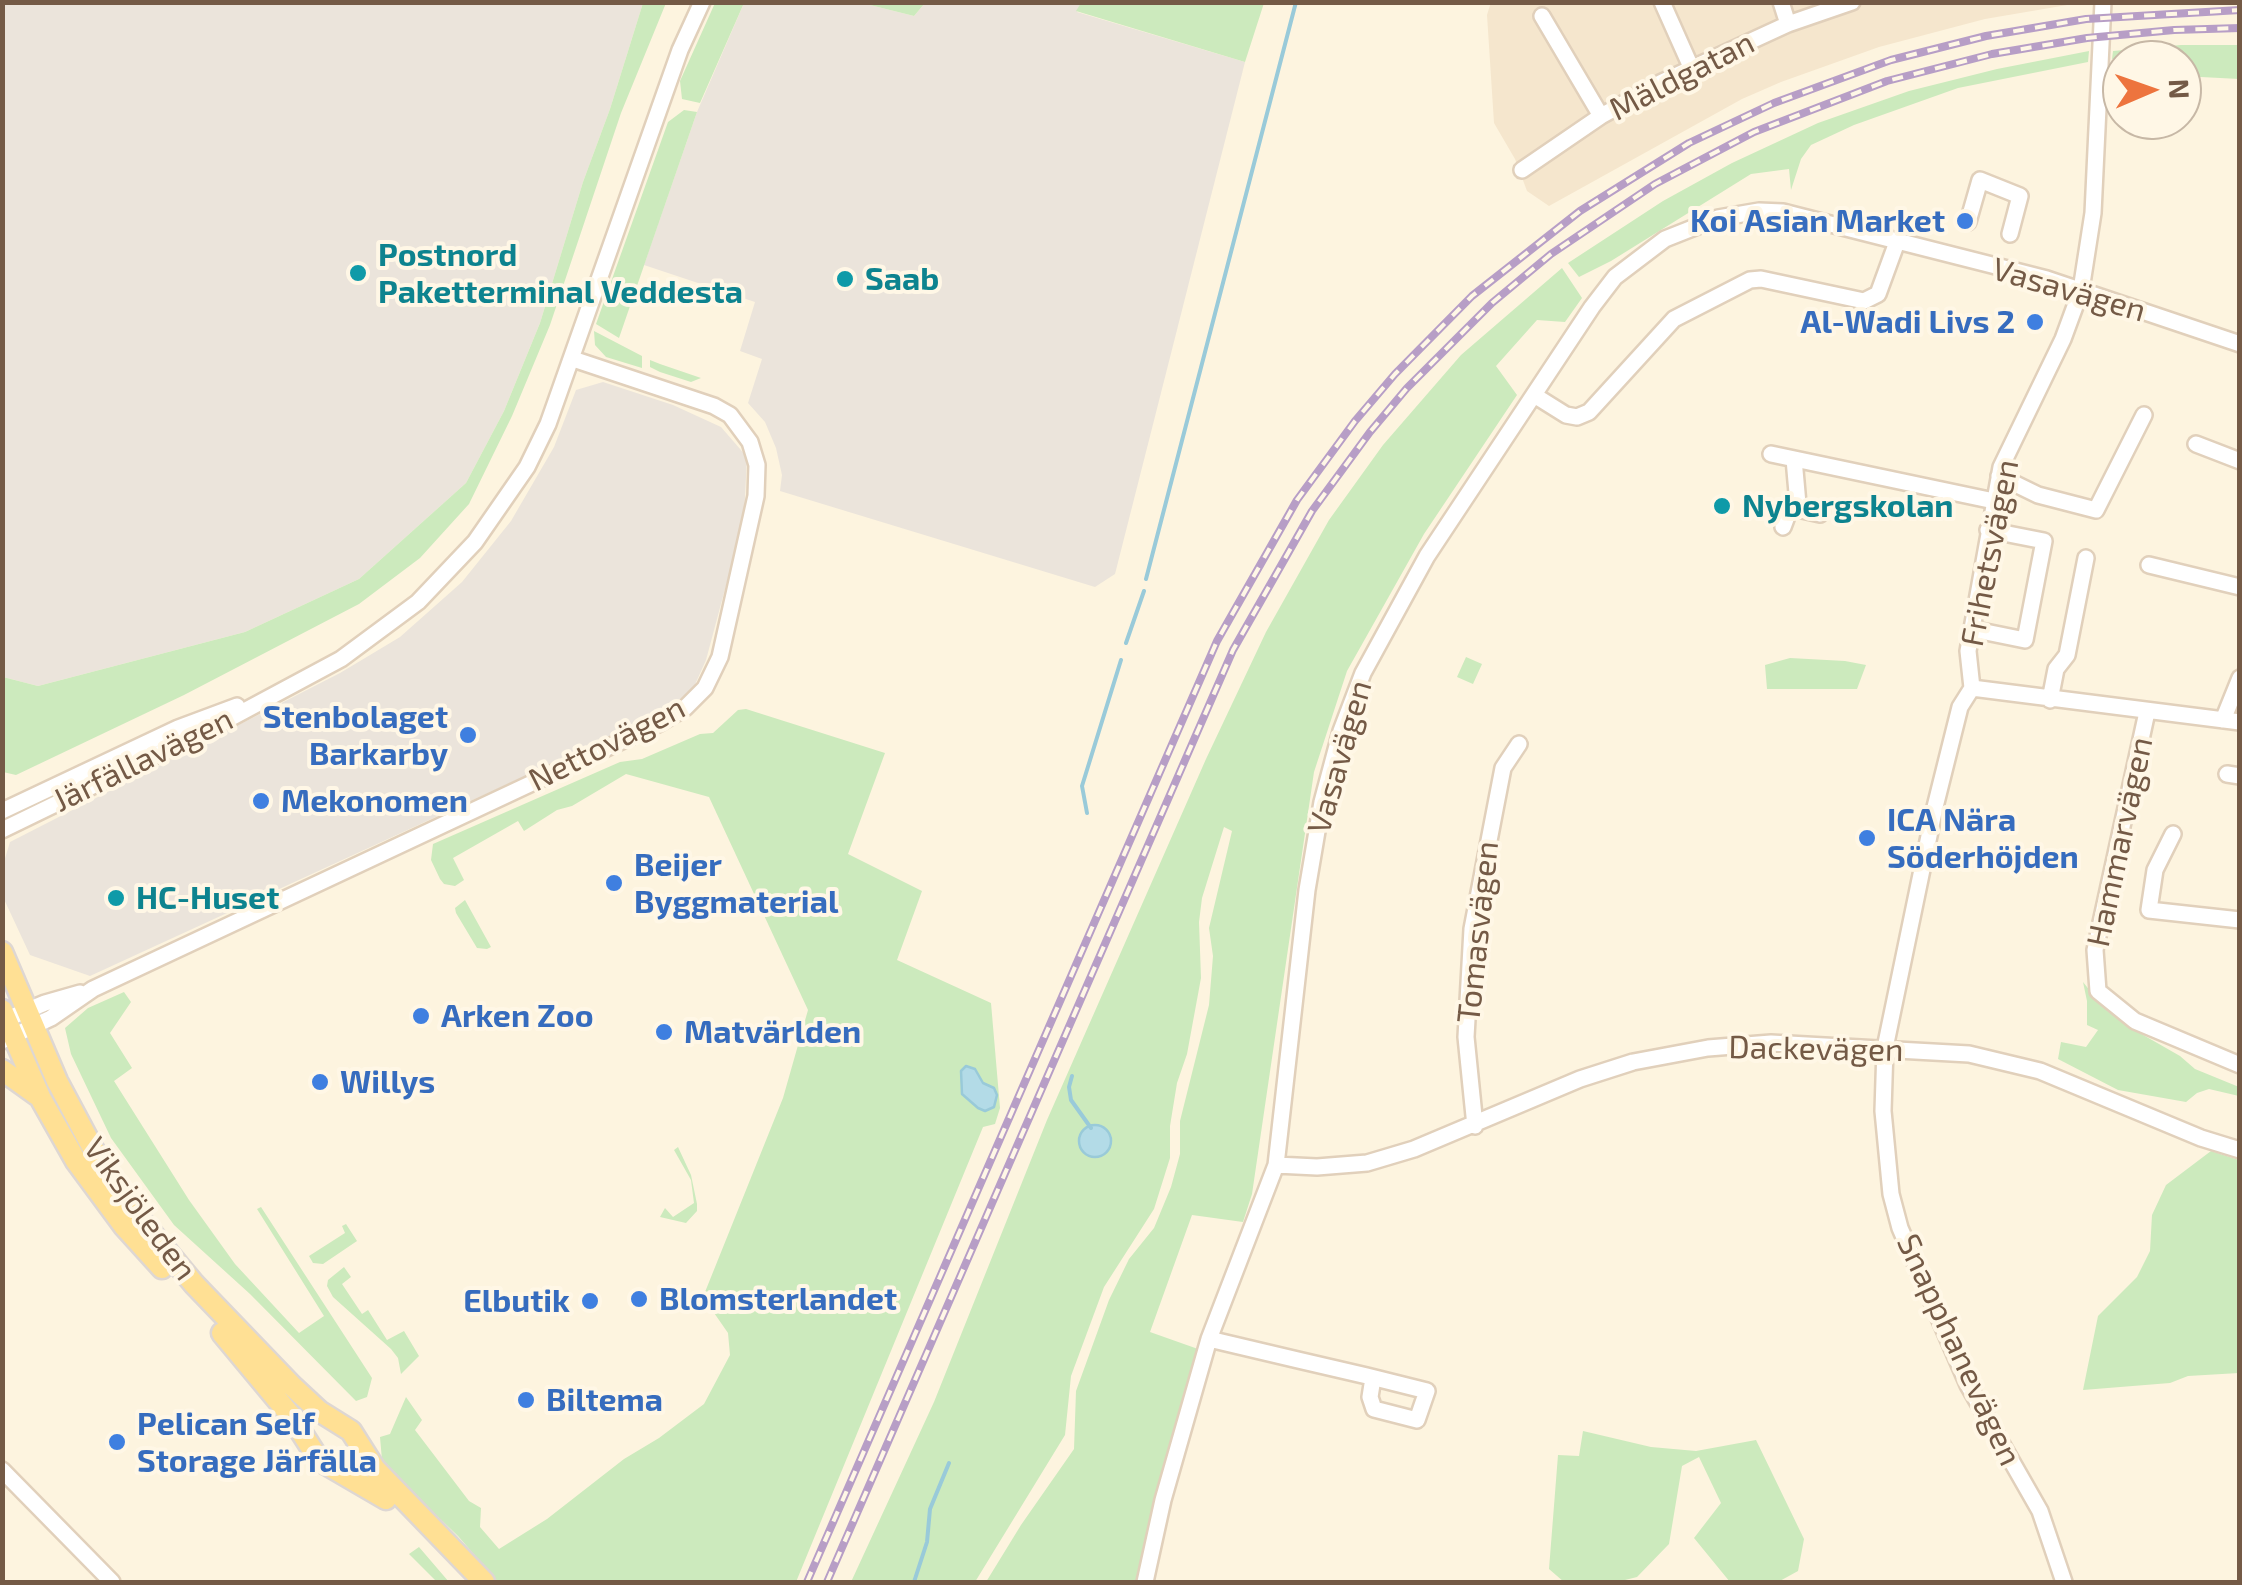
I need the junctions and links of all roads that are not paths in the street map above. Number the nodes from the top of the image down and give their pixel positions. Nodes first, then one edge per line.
1 (702, 2) edge
2 (1662, 2) edge
3 (1781, 2) edge
4 (1852, 2) edge
5 (2104, 2) edge
6 (1542, 16) dead end
7 (1788, 24) junction
8 (1691, 68) junction
9 (1600, 116) junction
10 (1522, 170) dead end
11 (1968, 222) dead end
12 (2010, 234) dead end
13 (1897, 242) junction
14 (2081, 290) junction
15 (2240, 344) edge
16 (573, 359) junction
17 (1534, 395) junction
18 (2144, 415) dead end
19 (2196, 444) dead end
20 (1771, 454) dead end
21 (1794, 459) junction
22 (2240, 461) edge
23 (1999, 476) junction
24 (1994, 500) junction
25 (1798, 504) junction
26 (1820, 514) dead end
27 (1783, 527) dead end
28 (1988, 530) junction
29 (2086, 558) dead end
30 (2149, 566) dead end
31 (2240, 587) edge
32 (1972, 629) junction
33 (2240, 678) edge
34 (1972, 688) junction
35 (283, 689) junction
36 (2050, 700) junction
37 (2147, 712) junction
38 (2231, 721) edge
39 (1519, 744) dead end
40 (2, 812) edge
41 (2, 830) edge
42 (2174, 834) dead end
43 (2240, 920) edge
44 (2, 952) edge
45 (30, 1018) junction
46 (5, 1025) edge
47 (1885, 1048) junction
48 (2240, 1065) edge
49 (2, 1070) edge
50 (40, 1098) junction
51 (1474, 1126) junction
52 (2240, 1150) edge
53 (1276, 1165) junction
54 (1209, 1339) junction
55 (235, 1346) junction
56 (1373, 1378) dead end
57 (338, 1424) junction
58 (320, 1443) junction
59 (358, 1445) junction
60 (338, 1461) junction
61 (2, 1470) edge
62 (386, 1499) junction
63 (112, 1582) edge
64 (467, 1582) edge
65 (484, 1582) edge
66 (1146, 1582) edge
67 (2064, 1582) edge

1 - 16 street, Järfällavägen
2 - 8 street
3 - 7 street
4 - 7 street, Mäldgatan
5 - 14 street, Frihetsvägen
6 - 9 street
7 - 8 street, Mäldgatan
8 - 9 street, Mäldgatan
9 - 10 street, Mäldgatan
11 - 12 street
13 - 14 street, Vasavägen
13 - 17 street, Vasavägen
13 - 17 street
14 - 15 street, Vasavägen
14 - 23 street, Frihetsvägen
16 - 35 street, Järfällavägen
16 - 45 street, Nettovägen
17 - 53 street, Vasavägen
18 - 23 street
19 - 22 street
20 - 21 street
21 - 24 street
21 - 25 street
23 - 24 street, Frihetsvägen
24 - 28 street, Frihetsvägen
25 - 26 street
25 - 27 street
28 - 32 street, Frihetsvägen
28 - 32 street
29 - 36 street
30 - 31 street
32 - 34 street, Frihetsvägen
33 - 38 street
34 - 36 street
34 - 47 street, Frihetsvägen
35 - 40 street, Järfällavägen
35 - 41 street, Järfällavägen
36 - 37 street
37 - 38 street
37 - 48 street, Hammarvägen
39 - 51 street, Tomasvägen
42 - 43 street
44 - 45 main road, Viksjöleden
45 - 46 street, Nettovägen
45 - 57 main road, Viksjöleden
46 - 50 main road, Viksjöleden
47 - 51 street, Dackevägen
47 - 52 street, Dackevägen
47 - 67 street, Snapphanevägen
49 - 50 main road
50 - 55 main road, Viksjöleden
51 - 53 street, Dackevägen
53 - 54 street
54 - 56 street
54 - 66 street
55 - 58 main road, Viksjöleden
55 - 62 main road, Viksjöleden
57 - 58 main road
57 - 59 main road
58 - 60 main road
59 - 60 main road
59 - 65 main road
60 - 62 main road, Viksjöleden
61 - 63 street
62 - 64 main road, Viksjöleden

